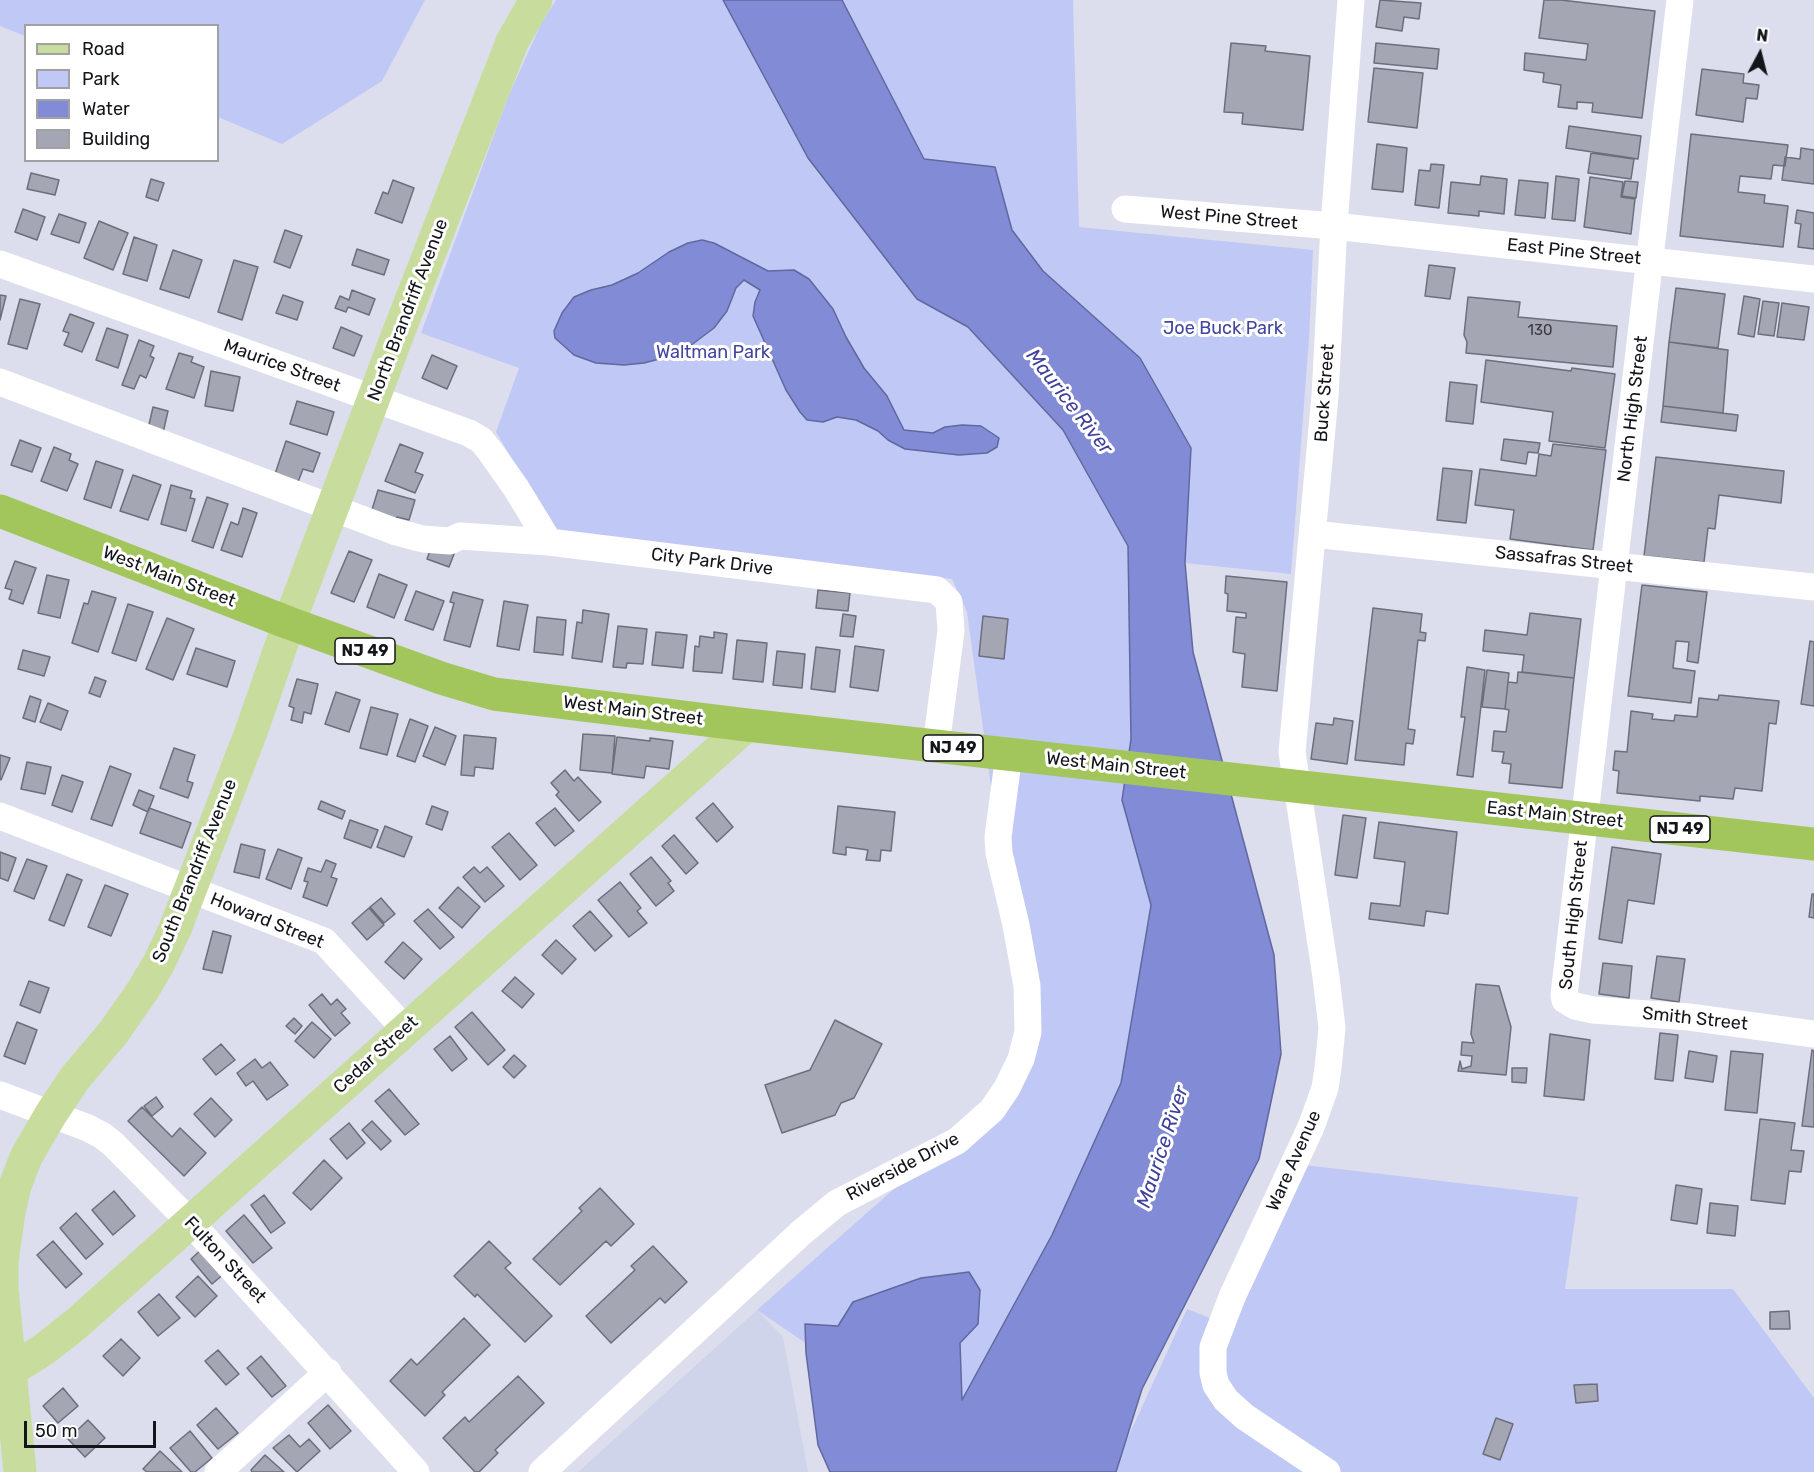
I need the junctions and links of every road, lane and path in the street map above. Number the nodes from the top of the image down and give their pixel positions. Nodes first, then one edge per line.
1 (536, 0) edge
2 (1351, 0) edge
3 (1680, 0) edge
4 (1125, 209) dead end
5 (1334, 226) junction
6 (1650, 261) junction
7 (0, 264) edge
8 (1814, 279) edge
9 (0, 382) edge
10 (373, 399) junction
11 (332, 507) junction
12 (0, 511) edge
13 (1313, 534) junction
14 (549, 542) junction
15 (1614, 566) junction
16 (1814, 587) edge
17 (289, 623) junction
18 (747, 725) junction
19 (936, 746) junction
20 (1009, 754) junction
21 (1297, 786) junction
22 (0, 816) edge
23 (1584, 819) junction
24 (1814, 844) edge
25 (190, 890) junction
26 (1575, 1006) joint
27 (405, 1029) junction
28 (1814, 1034) edge
29 (0, 1095) edge
30 (51, 1114) junction
31 (189, 1221) junction
32 (328, 1372) junction
33 (4, 1374) edge
34 (20, 1472) edge
35 (218, 1472) edge
36 (416, 1472) edge
37 (542, 1472) edge
38 (1327, 1472) edge

1 - 10 main road, North Brandriff Avenue
2 - 5 street, Buck Street
3 - 6 street, North High Street
4 - 5 street, West Pine Street
5 - 6 street, East Pine Street
5 - 13 street, Buck Street
6 - 8 street, East Pine Street
6 - 15 street, North High Street
7 - 10 street, Maurice Street
9 - 11 street
10 - 11 main road, North Brandriff Avenue
10 - 14 street, Maurice Street
11 - 14 street, City Park Drive
11 - 17 main road, North Brandriff Avenue
12 - 17 highway, West Main Street / NJ 49
13 - 15 street, Sassafras Street
13 - 21 street, Buck Street
14 - 19 street, City Park Drive
15 - 16 street, Sassafras Street
15 - 23 street, North High Street
17 - 18 highway, West Main Street / NJ 49
17 - 25 main road, South Brandriff Avenue
18 - 19 highway, West Main Street / NJ 49
18 - 27 main road, Cedar Street
19 - 20 highway, West Main Street / NJ 49
20 - 21 highway, West Main Street / NJ 49
20 - 37 street, Riverside Drive
21 - 23 highway, East Main Street / NJ 49
21 - 38 street, Ware Avenue
22 - 25 street, Howard Street
23 - 24 highway, East Main Street / NJ 49
23 - 26 street, South High Street
25 - 27 street, Howard Street
25 - 30 main road, South Brandriff Avenue
26 - 28 street, Smith Street
27 - 31 main road, Cedar Street
29 - 30 street, Fulton Street
30 - 31 street, Fulton Street
30 - 33 main road, South Brandriff Avenue
31 - 32 street, Fulton Street
31 - 33 main road, Cedar Street
32 - 35 street
32 - 36 street, Fulton Street
33 - 34 main road, South Brandriff Avenue

